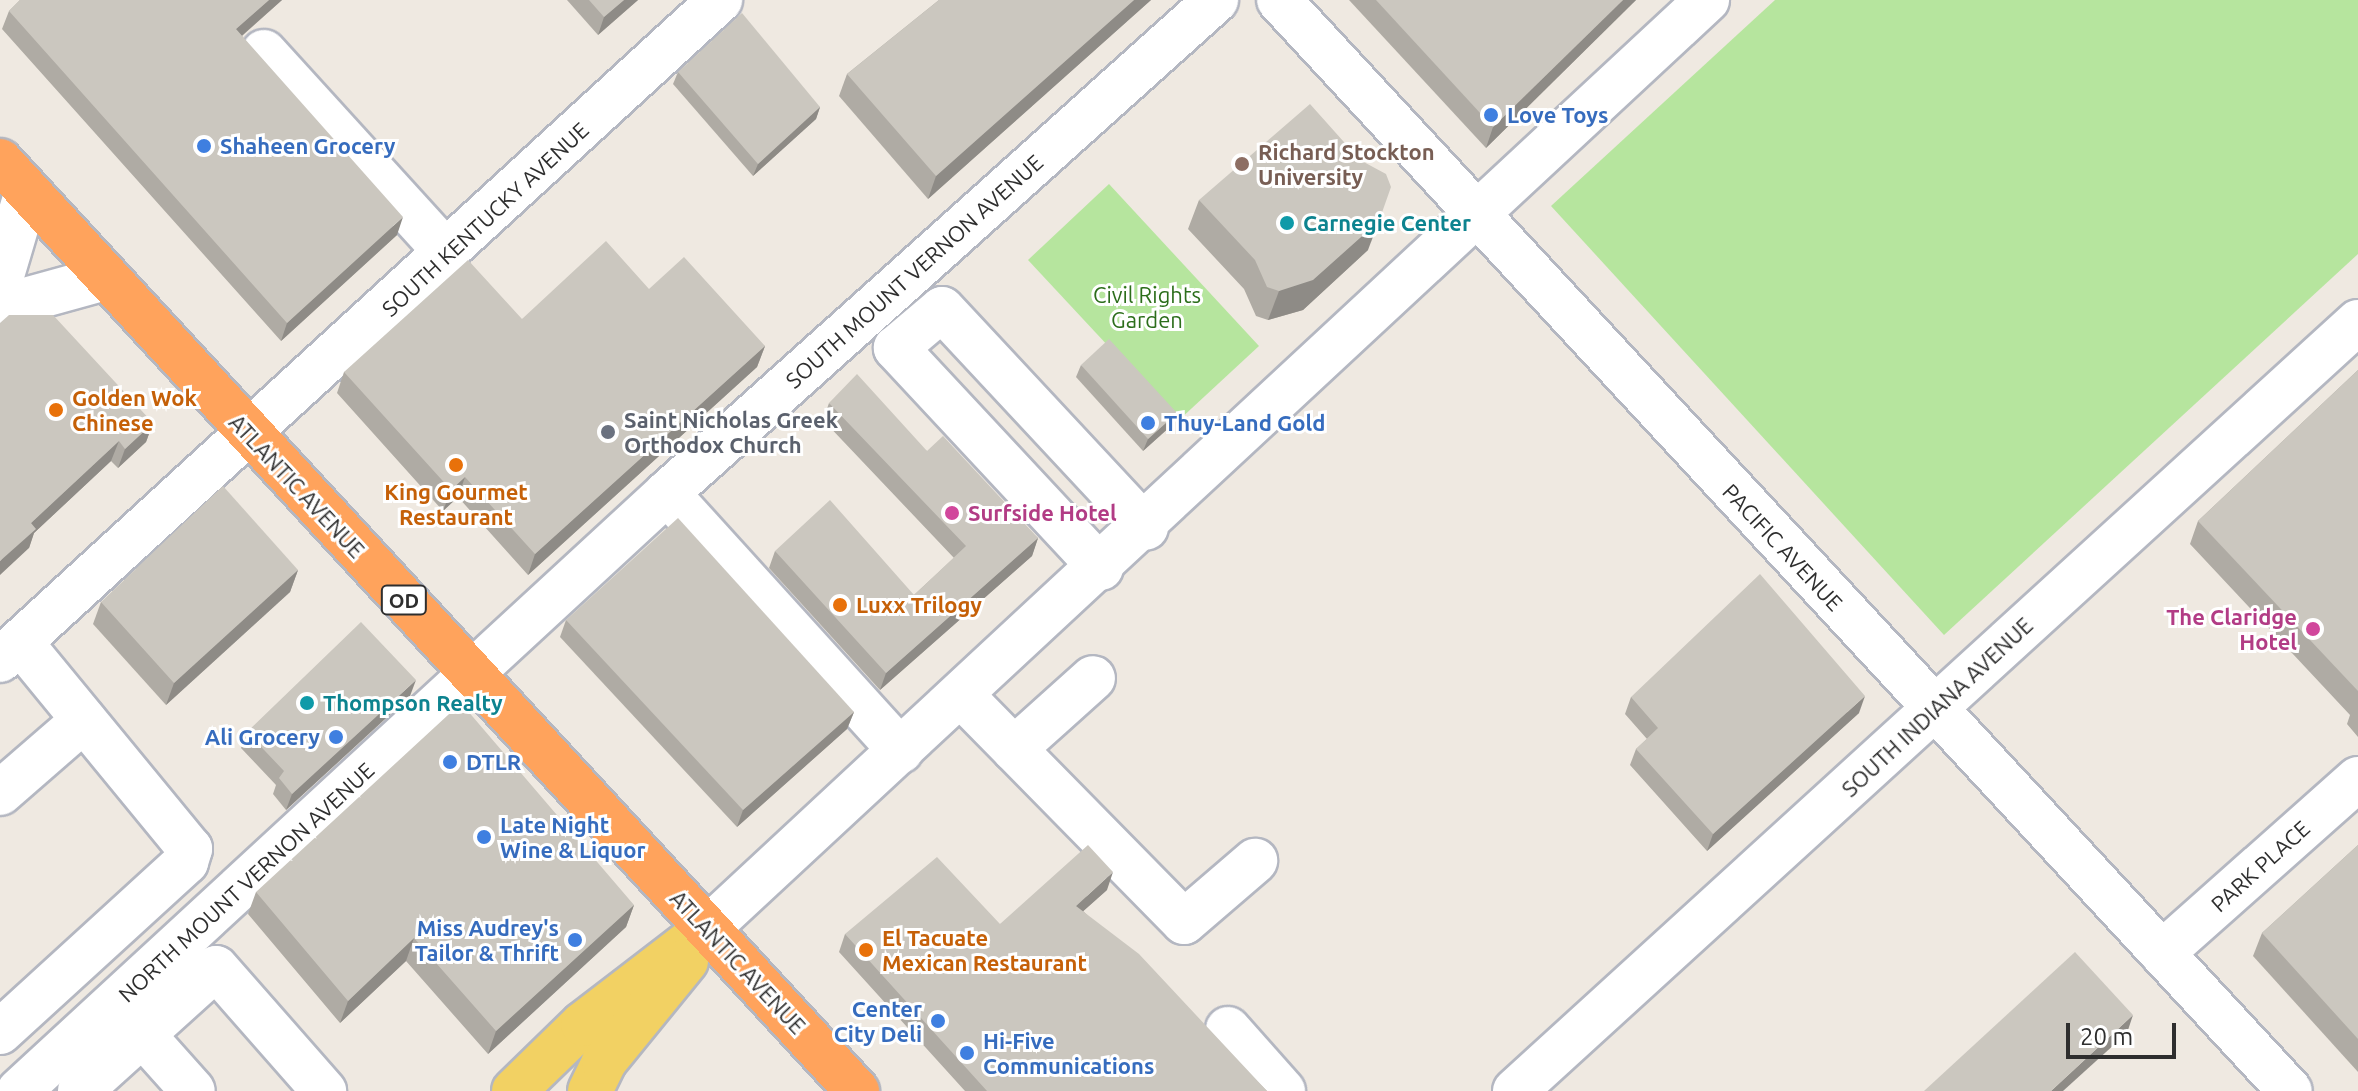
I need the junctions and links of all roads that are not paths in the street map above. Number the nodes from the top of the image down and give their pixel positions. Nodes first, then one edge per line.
1 (720, 0) edge
2 (1216, 0) edge
3 (1279, 0) edge
4 (1707, 0) edge
5 (264, 52) dead end
6 (14, 176) edge
7 (1479, 215) junction
8 (448, 254) junction
9 (911, 274) junction
10 (105, 278) junction
11 (0, 282) edge
12 (0, 307) edge
13 (942, 309) junction
14 (866, 313) junction
15 (2358, 322) edge
16 (896, 348) junction
17 (248, 434) junction
18 (667, 493) junction
19 (1146, 528) junction
20 (1101, 568) junction
21 (10, 651) edge
22 (473, 673) junction
23 (1093, 678) dead end
24 (961, 695) junction
25 (1934, 709) junction
26 (84, 720) junction
27 (1014, 749) junction
28 (901, 751) junction
29 (2358, 779) edge
30 (0, 793) edge
31 (1255, 861) dead end
32 (707, 929) junction
33 (2162, 953) junction
34 (1228, 1029) dead end
35 (0, 1032) edge
36 (142, 1034) junction
37 (1537, 1085) edge
38 (19, 1091) edge
39 (80, 1091) edge
40 (193, 1091) edge
41 (324, 1091) edge
42 (514, 1091) edge
43 (590, 1091) edge
44 (857, 1091) edge
45 (1283, 1091) edge
46 (2290, 1091) edge

1 - 8 street, SOUTH KENTUCKY AVENUE
2 - 9 street, SOUTH MOUNT VERNON AVENUE
3 - 7 street, PACIFIC AVENUE
4 - 7 street
5 - 8 street
6 - 10 highway, ATLANTIC AVENUE / OD
6 - 11 street
7 - 19 street
7 - 25 street, PACIFIC AVENUE
8 - 17 street, SOUTH KENTUCKY AVENUE
9 - 13 street
9 - 14 street, SOUTH MOUNT VERNON AVENUE
10 - 12 street
10 - 17 highway, ATLANTIC AVENUE / OD
13 - 16 street
13 - 19 street
14 - 16 street
14 - 18 street, SOUTH MOUNT VERNON AVENUE
15 - 25 street, SOUTH INDIANA AVENUE
16 - 20 street
17 - 21 street, SOUTH KENTUCKY AVENUE
17 - 22 highway, ATLANTIC AVENUE / OD
18 - 22 street, SOUTH MOUNT VERNON AVENUE
18 - 28 street
19 - 20 street
20 - 24 street
21 - 26 street
22 - 32 highway, ATLANTIC AVENUE / OD
22 - 38 street, NORTH MOUNT VERNON AVENUE
23 - 27 street
24 - 27 street
24 - 28 street
25 - 33 street, PACIFIC AVENUE
25 - 37 street, SOUTH INDIANA AVENUE
26 - 30 street
26 - 35 street
27 - 31 street
28 - 32 street
29 - 33 street, PARK PLACE
32 - 42 main road
32 - 43 main road
32 - 44 highway, ATLANTIC AVENUE / OD
33 - 46 street, PACIFIC AVENUE
34 - 45 street
36 - 39 street
36 - 40 street
36 - 41 street

